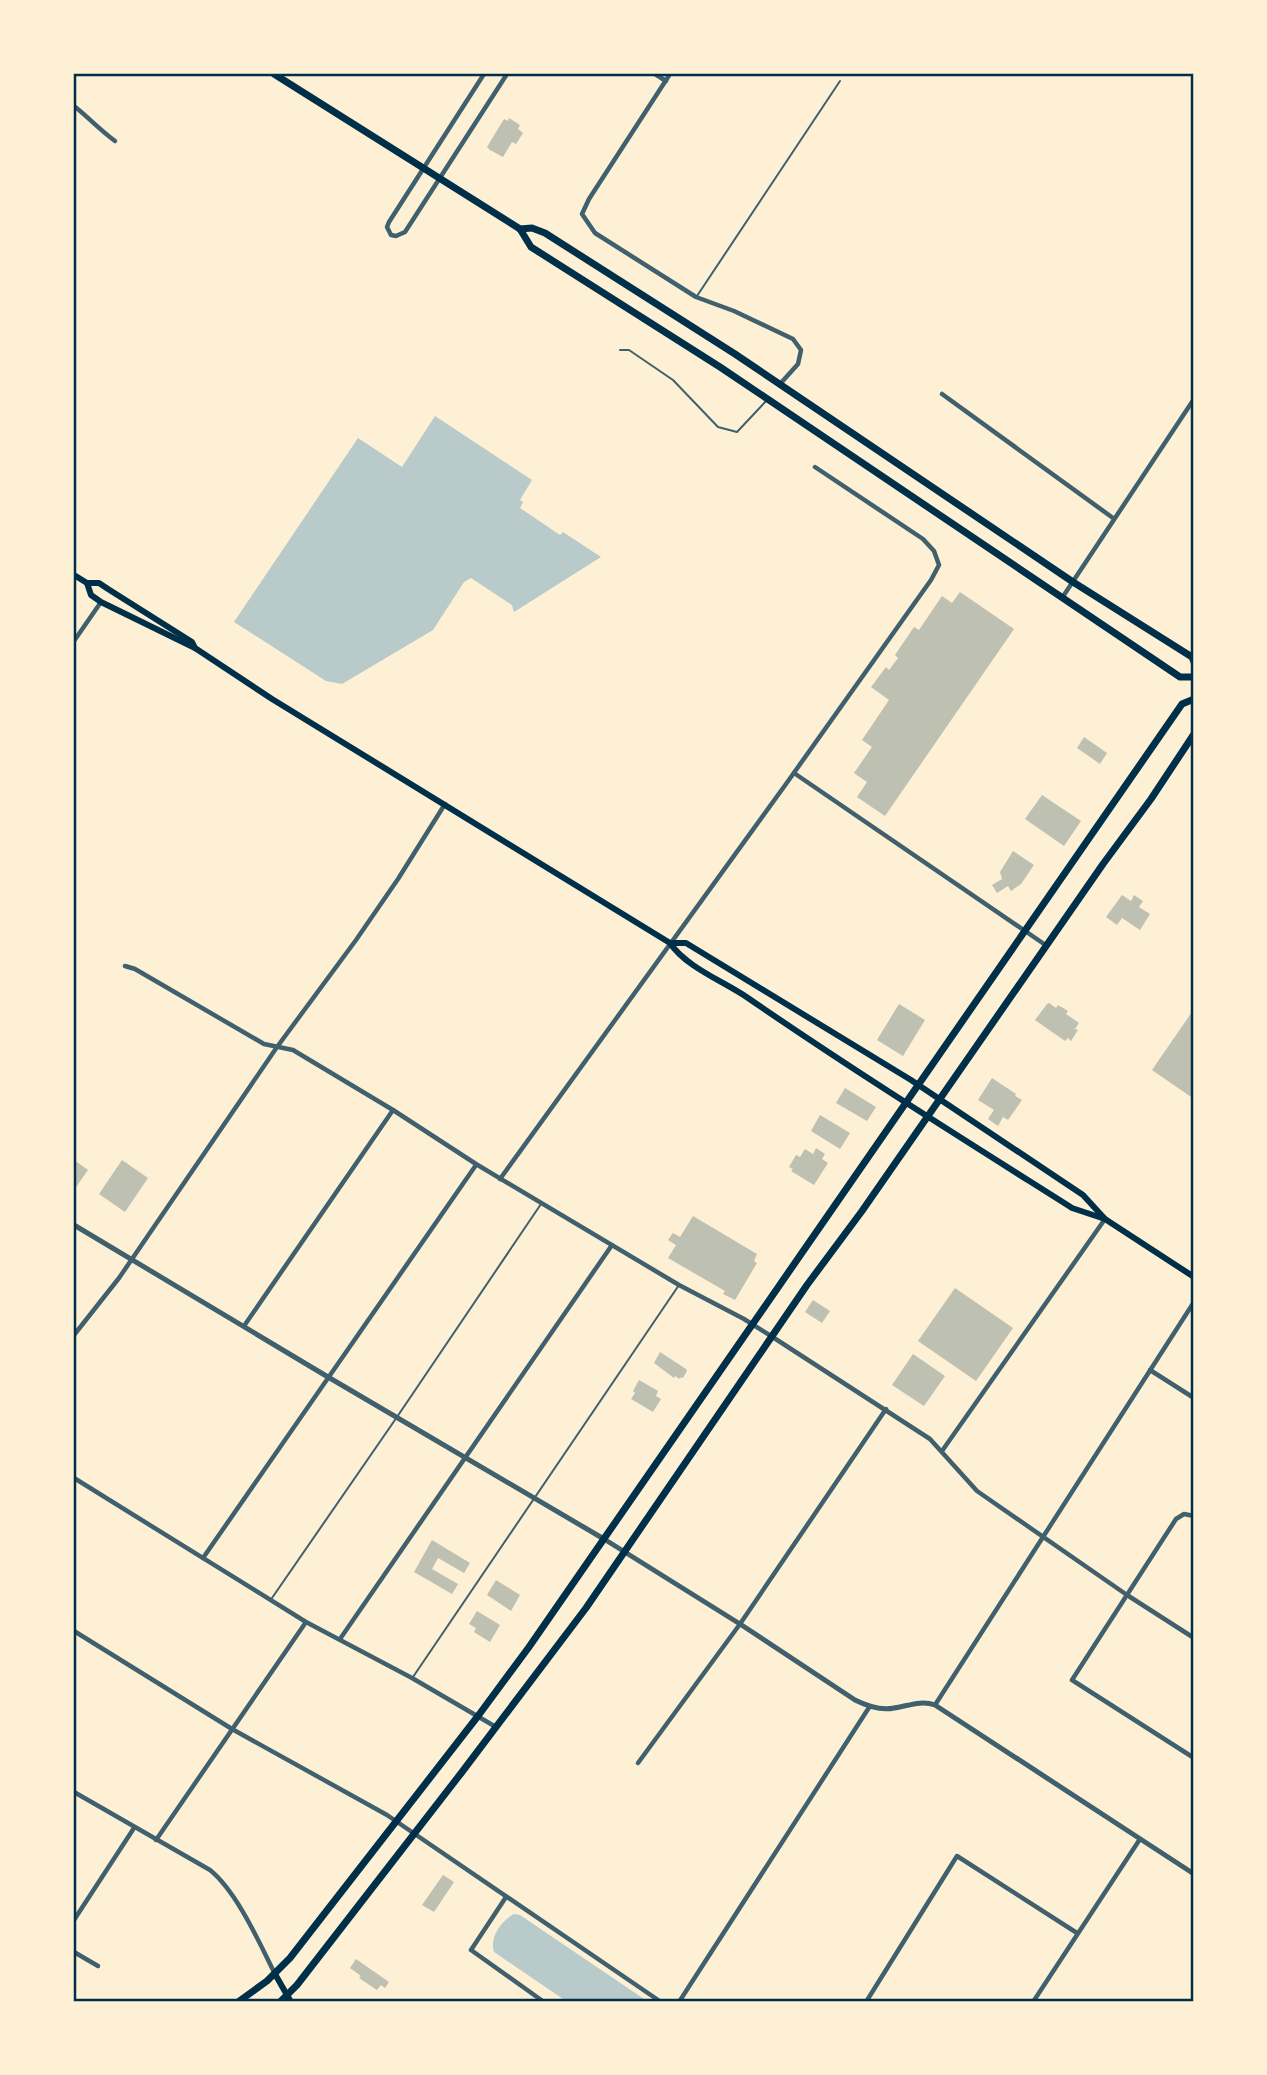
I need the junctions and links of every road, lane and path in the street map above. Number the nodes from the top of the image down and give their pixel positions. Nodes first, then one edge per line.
1 (274, 74) edge
2 (484, 74) edge
3 (507, 74) edge
4 (655, 74) edge
5 (670, 74) edge
6 (666, 80) junction
7 (840, 81) dead end
8 (74, 106) edge
9 (115, 141) dead end
10 (424, 168) junction
11 (440, 178) junction
12 (520, 229) junction
13 (696, 296) junction
14 (620, 350) dead end
15 (780, 384) junction
16 (942, 394) dead end
17 (768, 399) junction
18 (1194, 399) edge
19 (815, 467) dead end
20 (1113, 518) junction
21 (74, 575) edge
22 (1073, 582) junction
23 (87, 583) junction
24 (1062, 599) junction
25 (101, 601) junction
26 (74, 641) edge
27 (195, 648) junction
28 (1194, 662) edge
29 (1194, 677) edge
30 (1194, 699) edge
31 (1194, 734) edge
32 (794, 773) junction
33 (445, 804) junction
34 (1026, 931) junction
35 (670, 943) junction
36 (1046, 946) junction
37 (125, 965) dead end
38 (277, 1048) junction
39 (919, 1085) junction
40 (941, 1100) junction
41 (907, 1102) junction
42 (393, 1110) junction
43 (928, 1116) junction
44 (476, 1164) junction
45 (500, 1179) junction
46 (542, 1204) junction
47 (1105, 1219) junction
48 (74, 1225) edge
49 (612, 1245) junction
50 (132, 1260) junction
51 (1194, 1277) edge
52 (679, 1285) junction
53 (1194, 1303) edge
54 (753, 1325) junction
55 (244, 1326) junction
56 (74, 1335) edge
57 (772, 1336) junction
58 (1150, 1370) junction
59 (328, 1377) junction
60 (1194, 1398) edge
61 (886, 1409) junction
62 (397, 1417) junction
63 (942, 1451) junction
64 (466, 1458) junction
65 (74, 1478) edge
66 (536, 1499) junction
67 (1194, 1516) edge
68 (1042, 1536) junction
69 (604, 1539) junction
70 (624, 1552) junction
71 (203, 1558) junction
72 (1127, 1595) junction
73 (272, 1599) junction
74 (306, 1622) junction
75 (740, 1624) junction
76 (74, 1631) edge
77 (1194, 1637) edge
78 (340, 1639) junction
79 (412, 1678) junction
80 (935, 1704) junction
81 (870, 1706) junction
82 (478, 1716) junction
83 (496, 1727) junction
84 (232, 1729) junction
85 (1194, 1758) edge
86 (638, 1763) dead end
87 (74, 1792) edge
88 (397, 1821) junction
89 (134, 1828) junction
90 (415, 1833) junction
91 (1140, 1839) junction
92 (156, 1840) junction
93 (1194, 1874) edge
94 (506, 1897) junction
95 (74, 1920) edge
96 (1077, 1933) junction
97 (74, 1952) edge
98 (98, 1966) dead end
99 (275, 1974) junction
100 (289, 1998) edge
101 (238, 2001) edge
102 (280, 2001) edge
103 (544, 2001) edge
104 (661, 2001) edge
105 (679, 2001) edge
106 (866, 2001) edge
107 (1033, 2001) edge

1 - 10 highway
2 - 10 street
3 - 11 street
4 - 6 street
5 - 6 street
6 - 13 street
7 - 13 lane
8 - 9 street
10 - 11 highway
10 - 11 street
11 - 12 highway
12 - 15 highway
12 - 17 highway
13 - 15 street
14 - 17 lane
15 - 22 highway
16 - 20 street
17 - 24 highway
18 - 20 street
19 - 32 street
20 - 22 street
21 - 23 main road
22 - 24 street
22 - 28 highway
23 - 25 main road
23 - 27 main road
24 - 29 highway
25 - 26 street
25 - 27 main road
27 - 33 main road
30 - 34 highway
31 - 36 highway
32 - 34 street
32 - 35 street
33 - 35 main road
33 - 38 street
34 - 36 street
34 - 39 highway
35 - 39 main road
35 - 41 main road
35 - 45 street
36 - 40 highway
37 - 38 street
38 - 42 street
38 - 50 street
39 - 40 main road
39 - 41 highway
40 - 43 highway
40 - 47 main road
41 - 43 main road
41 - 54 highway
42 - 44 street
42 - 55 street
43 - 47 main road
43 - 57 highway
44 - 45 street
44 - 59 street
45 - 46 street
46 - 49 street
46 - 62 lane
47 - 51 main road
47 - 63 street
48 - 50 street
49 - 52 street
49 - 64 street
50 - 55 street
50 - 56 street
52 - 54 street
52 - 66 lane
53 - 58 street
54 - 57 street
54 - 69 highway
55 - 59 street
57 - 61 street
57 - 70 highway
58 - 60 street
58 - 68 street
59 - 62 street
59 - 71 street
61 - 63 street
61 - 75 street
62 - 64 street
62 - 73 lane
63 - 68 street
64 - 66 street
64 - 78 street
65 - 71 street
66 - 69 street
66 - 79 lane
67 - 72 street
68 - 72 street
68 - 80 street
69 - 70 street
69 - 82 highway
70 - 75 street
70 - 83 highway
71 - 73 street
72 - 77 street
72 - 85 street
73 - 74 street
74 - 78 street
74 - 84 street
75 - 81 street
75 - 86 street
76 - 84 street
78 - 79 street
79 - 82 street
80 - 81 street
80 - 91 street
81 - 105 street
82 - 83 street
82 - 88 highway
83 - 90 highway
84 - 88 street
84 - 92 street
87 - 89 street
88 - 90 street
88 - 99 highway
89 - 92 street
89 - 95 street
90 - 94 street
90 - 100 highway
91 - 93 street
91 - 96 street
92 - 99 street
94 - 103 street
94 - 104 street
96 - 106 street
96 - 107 street
97 - 98 street
99 - 100 main road
99 - 101 highway
100 - 102 highway

